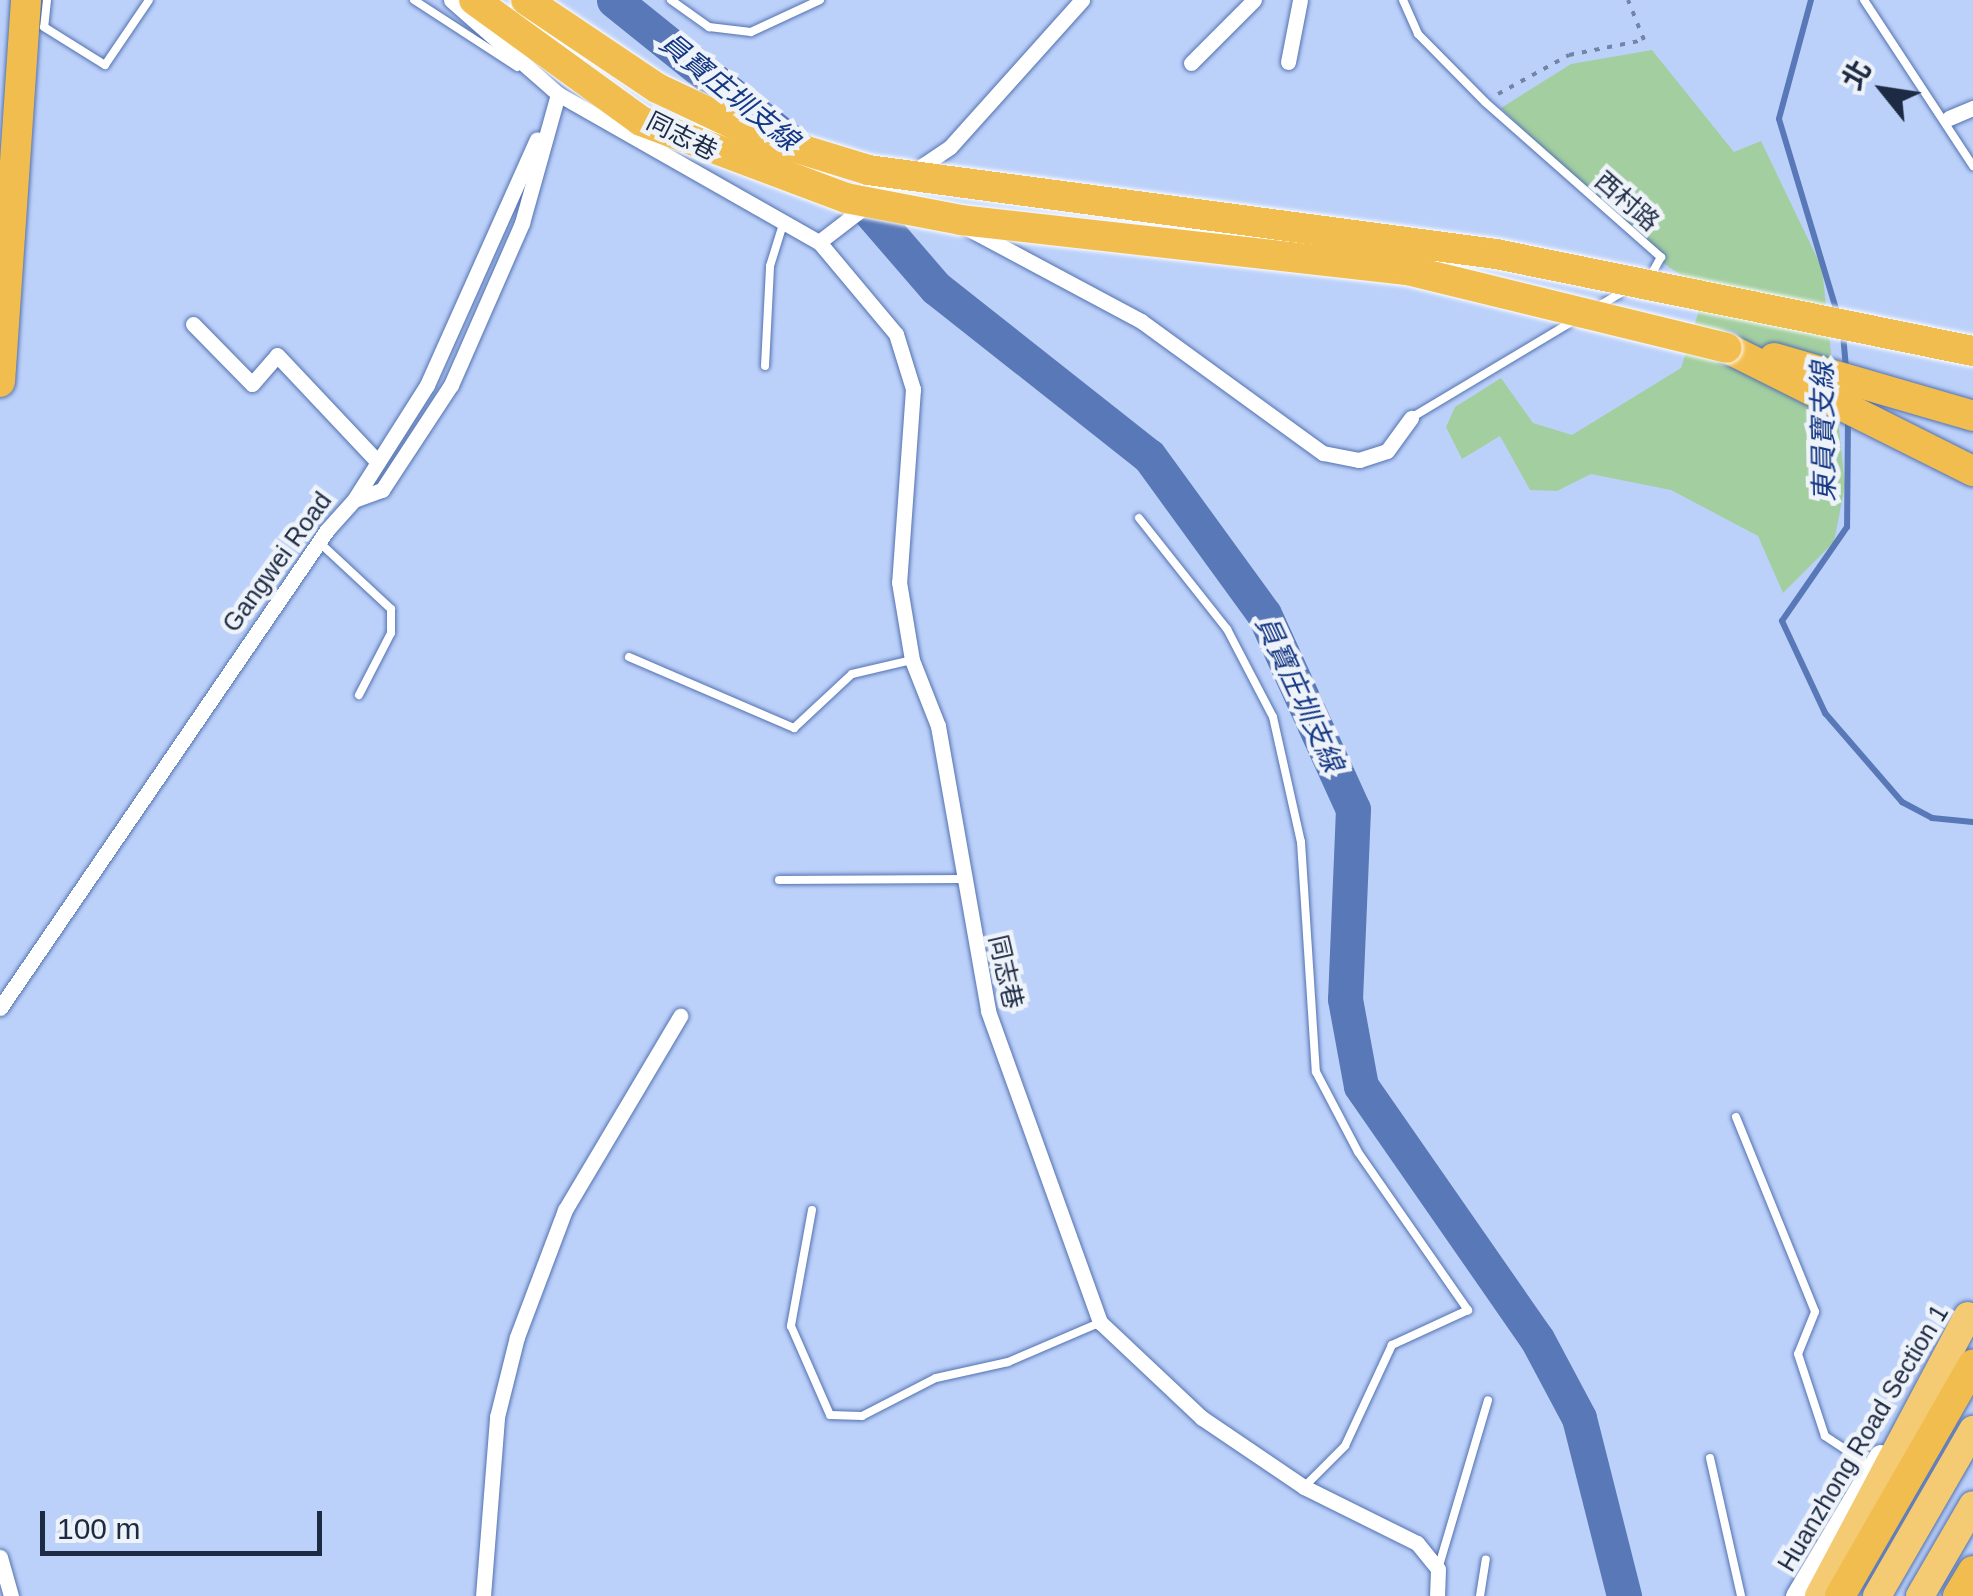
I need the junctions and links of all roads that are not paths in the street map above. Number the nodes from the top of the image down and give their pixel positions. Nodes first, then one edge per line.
1 (26, 0) edge
2 (47, 0) edge
3 (149, 0) edge
4 (414, 0) edge
5 (451, 0) edge
6 (474, 0) edge
7 (526, 0) edge
8 (542, 0) edge
9 (671, 0) edge
10 (820, 0) edge
11 (1082, 0) edge
12 (1254, 0) edge
13 (1300, 0) edge
14 (1404, 0) edge
15 (1864, 0) edge
16 (512, 53) junction
17 (1288, 62) dead end
18 (1192, 63) dead end
19 (558, 94) junction
20 (1973, 108) edge
21 (1950, 118) junction
22 (1973, 166) edge
23 (896, 183) junction
24 (784, 221) junction
25 (819, 242) junction
26 (194, 324) dead end
27 (1727, 348) junction
28 (1973, 351) edge
29 (766, 366) dead end
30 (0, 382) edge
31 (1973, 416) edge
32 (1411, 418) joint
33 (378, 462) junction
34 (1973, 471) edge
35 (354, 500) junction
36 (1139, 518) dead end
37 (319, 542) junction
38 (629, 657) dead end
39 (912, 660) junction
40 (359, 695) dead end
41 (959, 879) junction
42 (780, 880) dead end
43 (0, 1008) edge
44 (680, 1016) dead end
45 (1736, 1117) dead end
46 (812, 1210) dead end
47 (1970, 1310) edge
48 (1100, 1322) junction
49 (1973, 1365) edge
50 (1488, 1400) dead end
51 (1973, 1430) edge
52 (1710, 1458) dead end
53 (1873, 1467) junction
54 (1304, 1487) junction
55 (1973, 1506) edge
56 (0, 1557) edge
57 (1486, 1559) dead end
58 (1438, 1568) junction
59 (1973, 1570) edge
60 (11, 1596) edge
61 (483, 1596) edge
62 (1437, 1596) edge
63 (1480, 1596) edge
64 (1740, 1596) edge
65 (1796, 1596) edge
66 (1820, 1596) edge
67 (1840, 1596) edge
68 (1877, 1596) edge
69 (1920, 1596) edge
70 (1958, 1596) edge

1 - 30 highway
2 - 3 lane
4 - 19 lane
5 - 16 street
6 - 27 highway, bridge
7 - 28 highway, bridge
8 - 16 street
9 - 10 lane
11 - 23 street
12 - 18 street
13 - 17 street
14 - 32 lane, 西村路
15 - 21 lane
16 - 19 street
19 - 24 street, 同志巷
19 - 33 street
19 - 35 street, Gangwei Road
20 - 21 street
21 - 22 lane
23 - 25 street
23 - 32 street
24 - 25 street, 同志巷
24 - 29 lane
25 - 39 street, 同志巷
26 - 33 street
27 - 31 highway
27 - 34 highway
33 - 35 street
35 - 37 street, Gangwei Road
36 - 54 lane
37 - 40 lane
37 - 43 street, Gangwei Road
38 - 39 lane
39 - 41 street, 同志巷
41 - 42 lane
41 - 48 street, 同志巷
44 - 61 street
45 - 53 lane
46 - 48 lane
47 - 53 street, Huanzhong Road Section 1
47 - 66 highway
48 - 54 street, 同志巷
49 - 67 highway
50 - 58 lane
51 - 68 highway
52 - 64 lane
53 - 65 street, Huanzhong Road Section 1
54 - 58 street, 同志巷
55 - 69 highway
56 - 60 street
57 - 63 lane
58 - 62 street
59 - 70 highway

